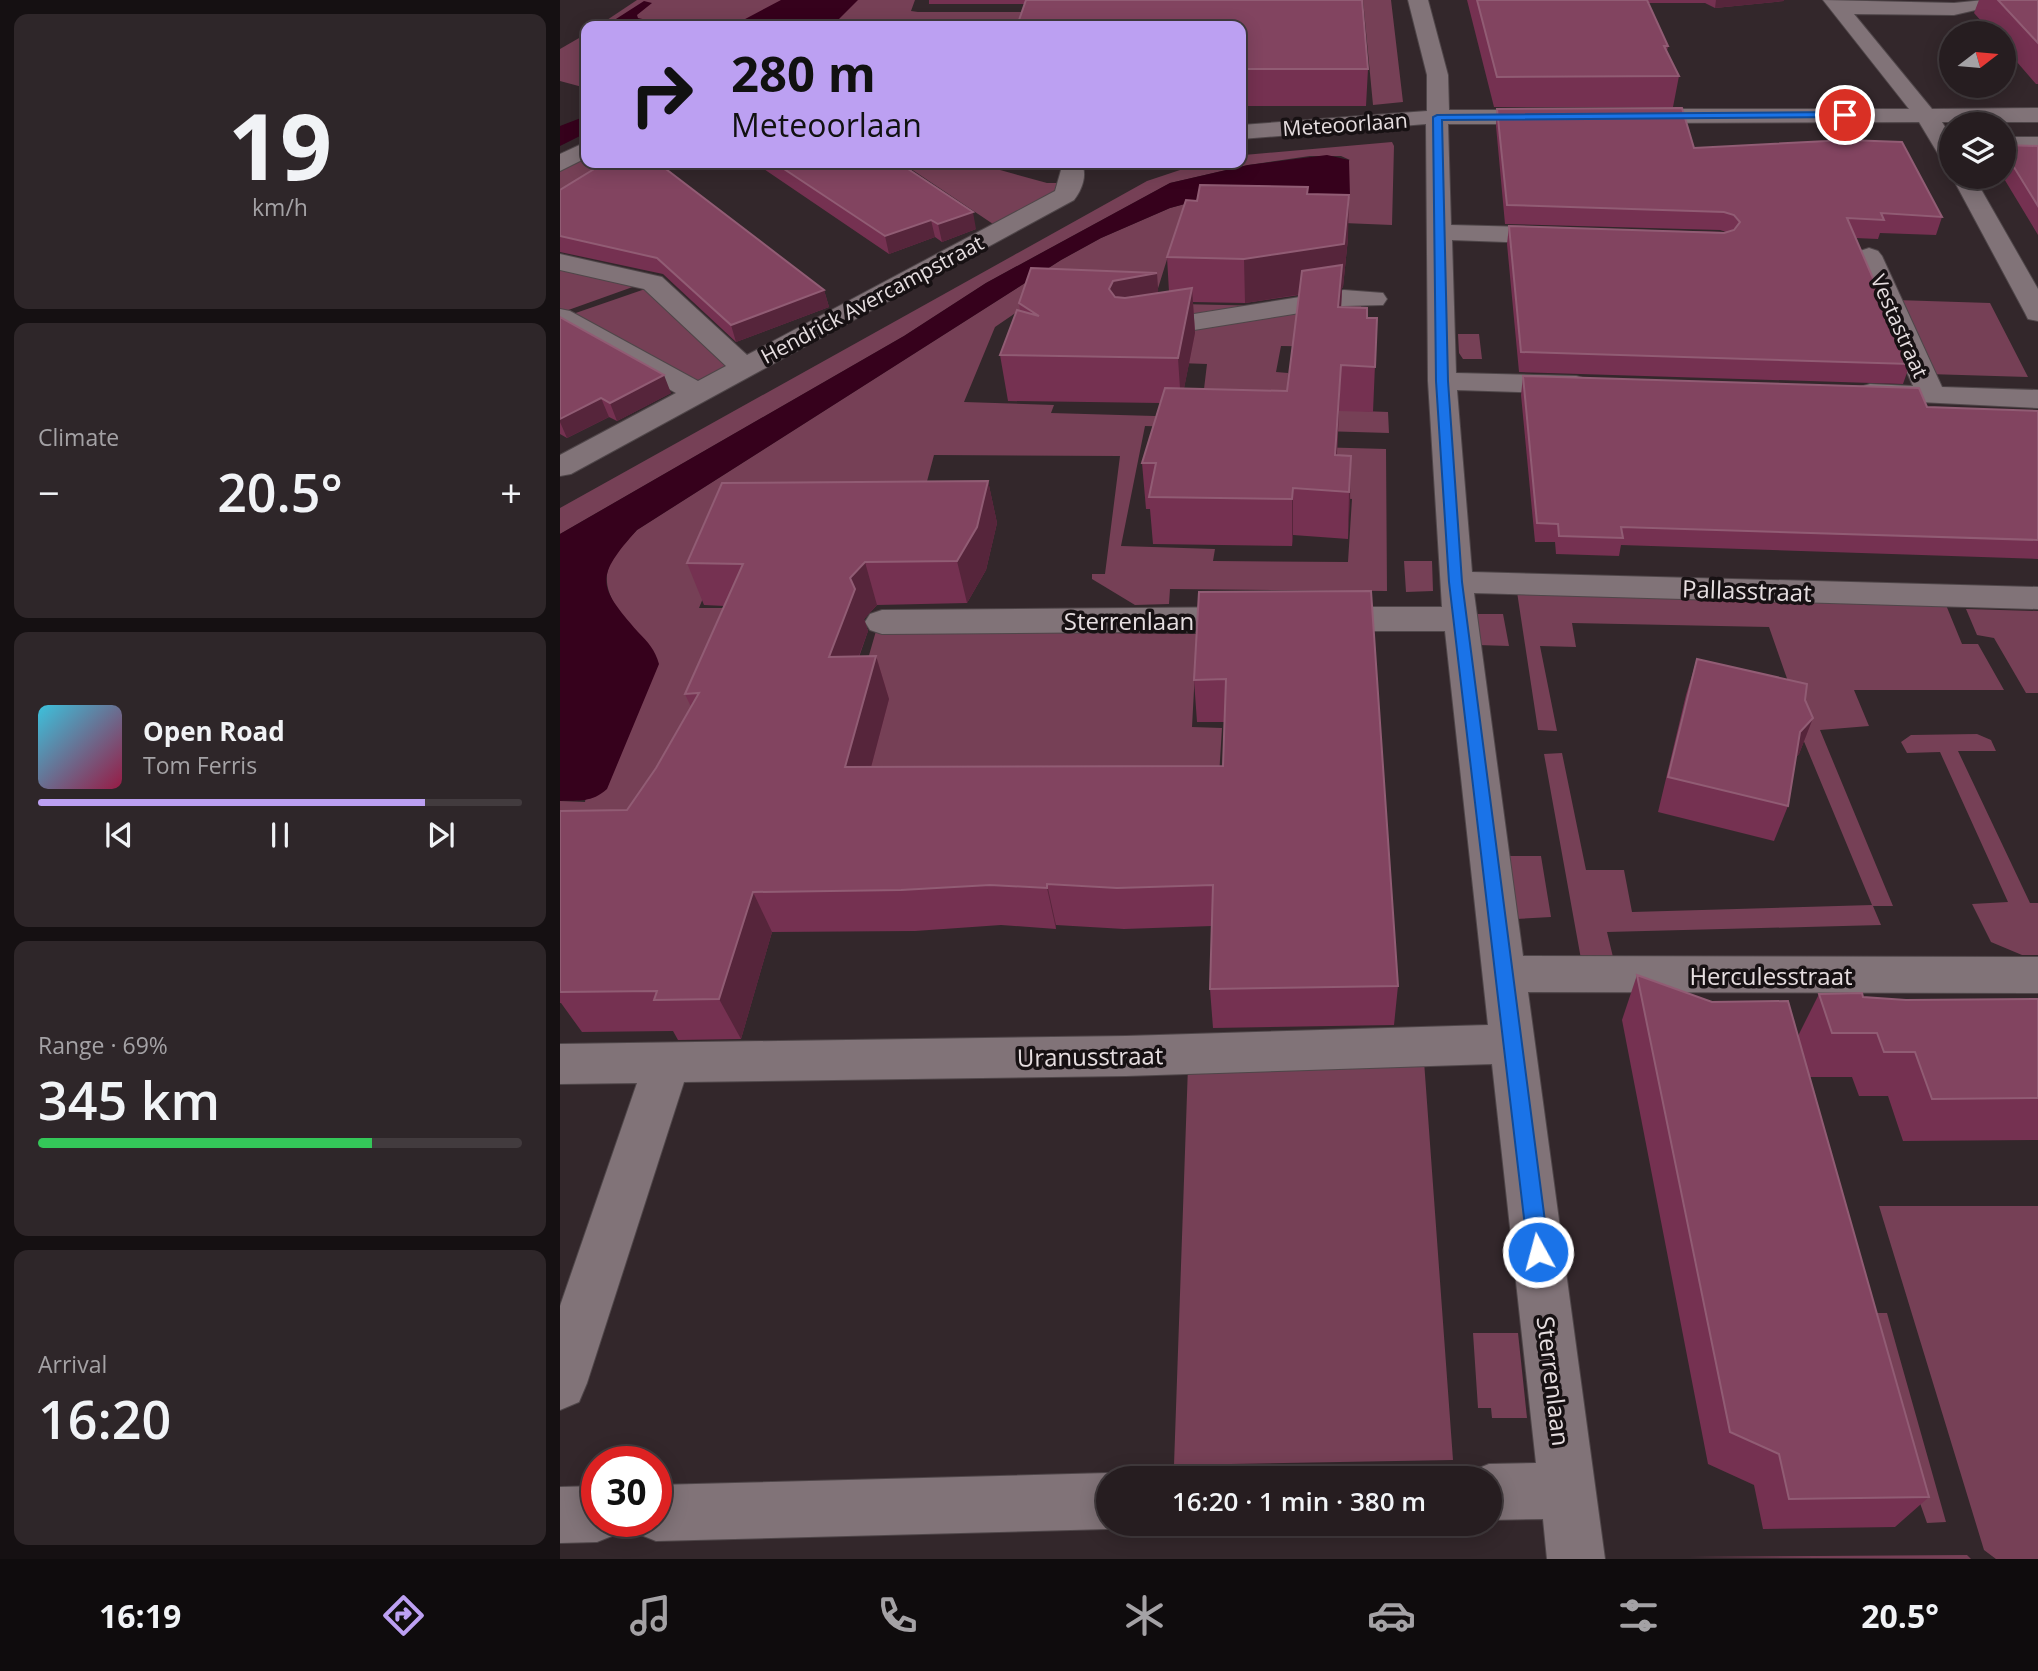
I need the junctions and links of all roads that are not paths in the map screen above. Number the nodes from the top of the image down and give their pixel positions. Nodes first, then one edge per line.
1 (1418, 0) edge
2 (1974, 0) edge
3 (1837, 4) edge
4 (1924, 114) junction
5 (2038, 115) edge
6 (1607, 116) edge
7 (1437, 117) junction
8 (1566, 117) edge
9 (1246, 132) edge
10 (1939, 134) edge
11 (2016, 144) edge
12 (2038, 144) edge
13 (581, 152) edge
14 (560, 164) edge
15 (1077, 168) edge
16 (1969, 189) edge
17 (1438, 232) junction
18 (1587, 237) edge
19 (1869, 256) dead end
20 (560, 262) edge
21 (1374, 299) dead end
22 (2038, 313) edge
23 (560, 317) edge
24 (1130, 332) edge
25 (744, 368) junction
26 (1442, 381) junction
27 (1599, 386) edge
28 (698, 393) junction
29 (1849, 393) edge
30 (1931, 395) junction
31 (2038, 399) edge
32 (560, 467) edge
33 (2038, 598) edge
34 (1458, 600) junction
35 (882, 622) dead end
36 (1504, 974) junction
37 (2038, 975) edge
38 (1513, 1044) junction
39 (667, 1063) junction
40 (560, 1064) edge
41 (560, 1383) edge
42 (1567, 1490) junction
43 (1502, 1492) edge
44 (1096, 1502) edge
45 (672, 1513) edge
46 (581, 1514) edge
47 (560, 1515) edge
48 (1576, 1559) edge

1 - 7 street, Sterrenlaan
2 - 3 street
3 - 4 street
4 - 5 street
4 - 6 street
4 - 10 street
7 - 8 street, Meteoorlaan
7 - 9 street, Meteoorlaan
7 - 17 street, Sterrenlaan
11 - 12 street
13 - 14 street
15 - 25 street, Hendrick Avercampstraat
16 - 22 street
17 - 18 street
17 - 26 street, Sterrenlaan
19 - 30 street, Vestastraat
20 - 25 street, Hendrick Avercampstraat
21 - 24 street
23 - 28 street
25 - 28 street, Hendrick Avercampstraat
26 - 27 street
26 - 34 street, Sterrenlaan
28 - 32 street, Hendrick Avercampstraat
29 - 30 street, Vestastraat
30 - 31 street, Vestastraat
33 - 34 street, Pallasstraat
34 - 35 street, Sterrenlaan
34 - 36 street, Sterrenlaan
36 - 37 street, Herculesstraat
36 - 38 street, Sterrenlaan
38 - 39 street, Uranusstraat
38 - 42 street, Sterrenlaan
39 - 40 street, Uranusstraat
39 - 41 street
42 - 43 street
42 - 48 street, Sterrenlaan
44 - 45 street
46 - 47 street

